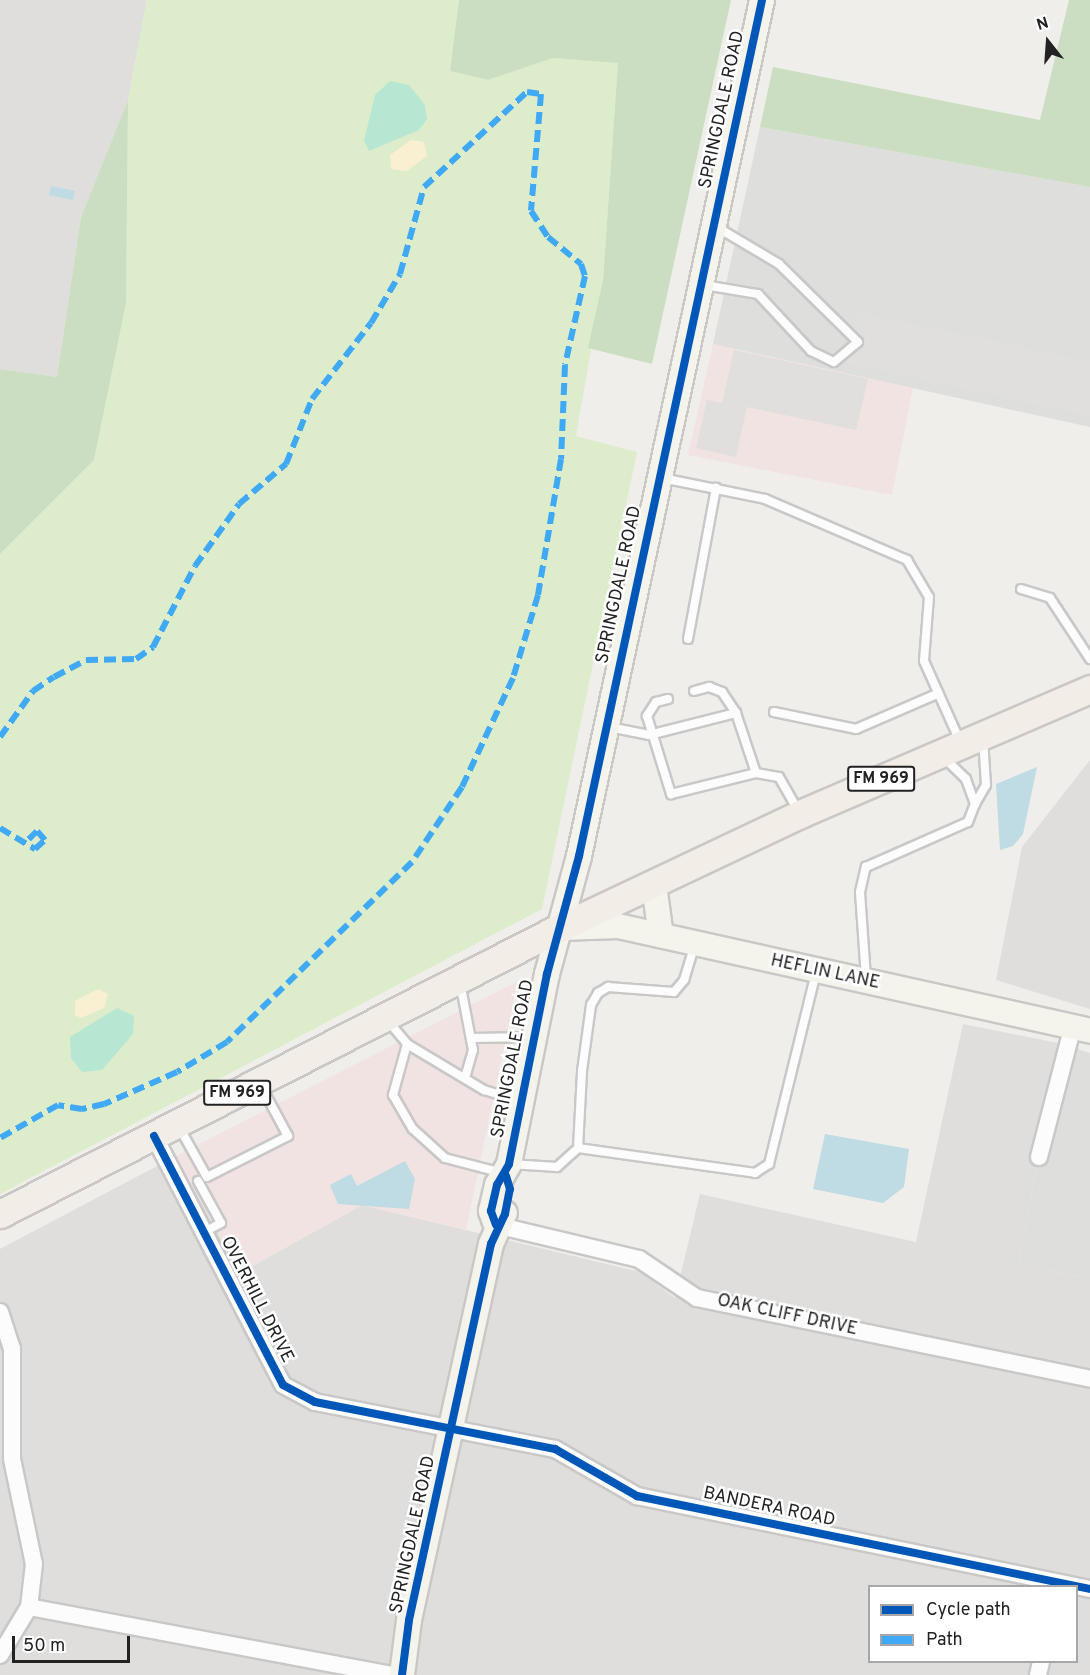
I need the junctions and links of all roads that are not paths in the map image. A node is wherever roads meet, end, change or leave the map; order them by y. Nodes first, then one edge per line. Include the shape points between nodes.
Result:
1 (762, 0) edge
2 (715, 226) junction
3 (702, 285) junction
4 (659, 477) junction
5 (716, 488) junction
6 (1022, 589) dead end
7 (688, 639) dead end
8 (1090, 659) edge
9 (1090, 689) edge
10 (694, 691) dead end
11 (939, 693) junction
12 (668, 699) dead end
13 (774, 712) dead end
14 (736, 714) junction
15 (605, 726) junction
16 (649, 735) junction
17 (961, 744) junction
18 (756, 773) junction
19 (975, 804) junction
20 (800, 814) junction
21 (654, 885) junction
22 (559, 928) junction
23 (661, 936) junction
24 (695, 944) junction
25 (817, 973) junction
26 (460, 981) junction
27 (866, 982) junction
28 (385, 1019) junction
29 (1082, 1028) edge
30 (534, 1037) junction
31 (471, 1038) junction
32 (407, 1044) junction
33 (465, 1078) junction
34 (259, 1082) junction
35 (521, 1101) junction
36 (178, 1124) junction
37 (154, 1136) junction
38 (578, 1148) junction
39 (1039, 1157) dead end
40 (507, 1171) junction
41 (207, 1177) junction
42 (198, 1181) junction
43 (183, 1190) junction
44 (0, 1214) edge
45 (496, 1225) junction
46 (204, 1232) junction
47 (0, 1312) edge
48 (1090, 1379) edge
49 (453, 1427) junction
50 (1059, 1584) edge
51 (29, 1607) junction
52 (0, 1655) edge
53 (393, 1675) edge

1 - 2 main road, SPRINGDALE ROAD
2 - 3 main road, SPRINGDALE ROAD
2 - 3 lane via 779,264 858,342 834,362 811,351 758,294
3 - 4 main road, SPRINGDALE ROAD
4 - 5 lane
4 - 15 main road, SPRINGDALE ROAD
5 - 7 lane
5 - 11 lane via 765,499 907,560 929,597 924,662
6 - 8 lane via 1050,598
9 - 17 main road, FM 969
10 - 14 lane via 709,687 722,692
11 - 13 lane via 856,729
11 - 17 lane
12 - 16 lane via 656,702 647,716
14 - 16 lane
14 - 18 lane
15 - 16 lane
15 - 22 main road, SPRINGDALE ROAD
16 - 18 lane via 671,794
17 - 19 lane via 966,779
17 - 19 lane via 986,785
17 - 20 main road, FM 969
18 - 20 lane via 779,777
19 - 27 lane via 968,822 866,867 860,892
20 - 21 main road, FM 969
21 - 22 main road, FM 969
21 - 23 main road
22 - 23 main road, HEFLIN LANE via 618,926
22 - 26 main road, FM 969
22 - 30 main road, SPRINGDALE ROAD
23 - 24 main road, HEFLIN LANE
24 - 25 main road, HEFLIN LANE
24 - 38 lane via 684,980 674,992 608,987 591,1005
25 - 27 main road, HEFLIN LANE
25 - 38 lane via 769,1164 755,1173
26 - 28 main road, FM 969
26 - 31 lane
27 - 29 main road, HEFLIN LANE
28 - 32 lane
28 - 34 main road, FM 969
29 - 39 street
30 - 31 lane
30 - 35 main road, SPRINGDALE ROAD
31 - 33 lane
32 - 33 lane
32 - 40 lane via 393,1095 413,1129 445,1158
33 - 35 lane
34 - 36 main road, FM 969
34 - 41 lane via 288,1136
35 - 40 main road, SPRINGDALE ROAD
36 - 37 main road, FM 969
36 - 41 lane
37 - 43 street, OVERHILL DRIVE
37 - 44 main road, FM 969
38 - 40 lane via 557,1167
40 - 45 main road, SPRINGDALE ROAD via 505,1214
41 - 42 lane
42 - 43 lane
42 - 46 lane via 221,1223
43 - 46 street, OVERHILL DRIVE
45 - 48 street, OAK CLIFF DRIVE via 639,1259 698,1298
45 - 49 main road, SPRINGDALE ROAD
46 - 49 street, OVERHILL DRIVE via 283,1385 315,1402
47 - 51 street via 12,1348 12,1459 34,1564
49 - 50 street, BANDERA ROAD via 555,1449 637,1496
49 - 53 main road, SPRINGDALE ROAD via 409,1620 398,1636
51 - 52 street
51 - 53 street

